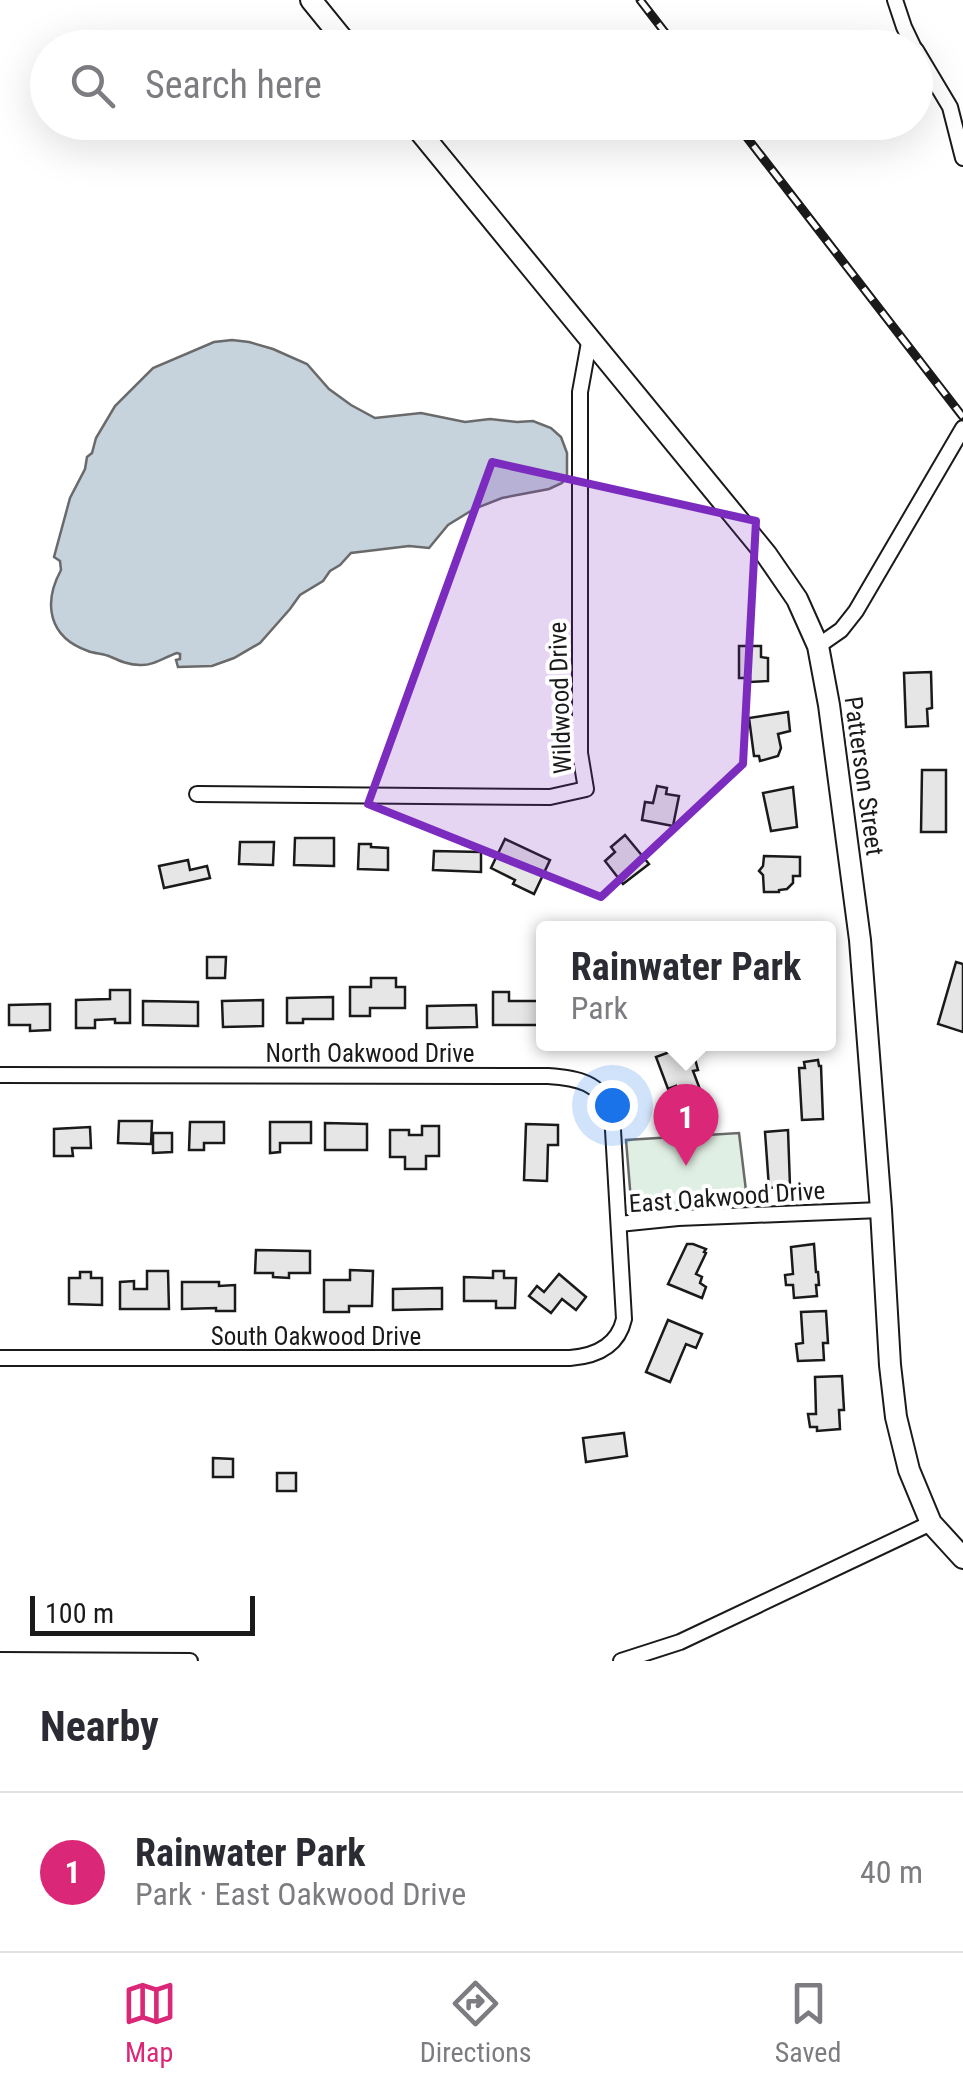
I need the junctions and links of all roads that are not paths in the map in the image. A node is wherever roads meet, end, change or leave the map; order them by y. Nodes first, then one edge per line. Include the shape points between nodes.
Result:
1 (310, 0) edge
2 (895, 0) edge
3 (335, 30) edge
4 (906, 30) edge
5 (933, 78) edge
6 (427, 140) edge
7 (963, 158) edge
8 (590, 337) junction
9 (963, 428) edge
10 (818, 646) junction
11 (197, 794) dead end
12 (0, 1075) edge
13 (880, 1210) junction
14 (619, 1224) junction
15 (622, 1330) joint
16 (0, 1358) edge
17 (931, 1523) junction
18 (963, 1558) edge
19 (1, 1661) edge
20 (190, 1661) edge
21 (621, 1661) edge

1 - 3 street
2 - 4 street
5 - 7 street via 950,106
6 - 8 street, Patterson Street
8 - 10 street, Patterson Street via 784,578
8 - 11 street, Wildwood Drive via 580,392 580,753 586,789 550,797
9 - 10 street via 856,611
10 - 13 street, Patterson Street via 856,900
12 - 14 street, North Oakwood Drive via 577,1078 607,1100 612,1113
13 - 14 street, East Oakwood Drive
13 - 17 street, Patterson Street via 896,1416
14 - 15 street, East Oakwood Drive
15 - 16 street, South Oakwood Drive via 599,1352 570,1358
17 - 18 street, Patterson Street
17 - 21 street via 680,1642
19 - 20 street

